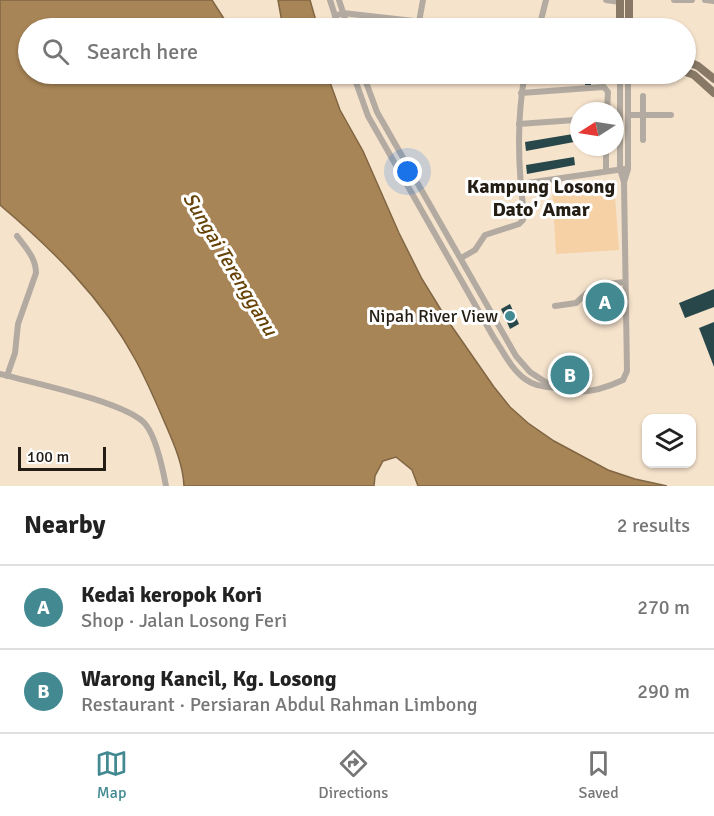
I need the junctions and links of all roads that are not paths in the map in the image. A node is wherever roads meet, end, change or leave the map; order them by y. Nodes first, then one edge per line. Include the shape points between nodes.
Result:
1 (330, 0) edge
2 (339, 0) edge
3 (423, 0) edge
4 (546, 0) edge
5 (606, 0) edge
6 (674, 0) edge
7 (692, 0) edge
8 (705, 0) edge
9 (623, 1) edge
10 (714, 1) edge
11 (343, 13) junction
12 (335, 16) joint
13 (345, 18) edge
14 (385, 18) edge
15 (420, 18) edge
16 (542, 18) edge
17 (621, 18) edge
18 (627, 18) edge
19 (696, 65) edge
20 (696, 77) edge
21 (714, 79) edge
22 (357, 84) edge
23 (367, 84) edge
24 (523, 84) edge
25 (620, 84) edge
26 (628, 84) edge
27 (521, 93) junction
28 (714, 93) edge
29 (643, 96) dead end
30 (607, 102) edge
31 (628, 115) junction
32 (643, 115) junction
33 (671, 116) dead end
34 (570, 120) edge
35 (519, 124) junction
36 (643, 140) dead end
37 (606, 156) edge
38 (628, 169) junction
39 (621, 170) junction
40 (606, 171) junction
41 (624, 182) junction
42 (520, 184) junction
43 (17, 236) dead end
44 (461, 258) junction
45 (625, 282) junction
46 (555, 306) dead end
47 (4, 375) edge
48 (553, 387) junction
49 (166, 486) edge

1 - 12 street
2 - 11 street
3 - 15 street
4 - 16 street
5 - 9 street
6 - 7 street
8 - 10 street
9 - 17 main road
9 - 18 main road
11 - 12 street
11 - 13 street
11 - 14 street
19 - 21 main road
20 - 28 main road
22 - 48 street via 368,116 494,338 523,378
23 - 44 street via 377,112
24 - 27 street
25 - 39 street
26 - 31 street
27 - 30 street via 604,87
27 - 35 street
29 - 32 street
31 - 32 street
31 - 38 street
32 - 33 street
32 - 36 street
34 - 35 street
35 - 42 street
37 - 40 street
38 - 39 street
38 - 41 street
39 - 40 street
39 - 41 street
40 - 42 street
41 - 45 street
42 - 44 street via 523,220 485,235 475,250
43 - 47 street via 32,256 36,273 18,324 16,347
44 - 48 street via 516,356 530,372
45 - 46 street via 597,285 576,303
45 - 48 street via 627,371 623,380 593,391
47 - 49 street via 99,401 146,423

